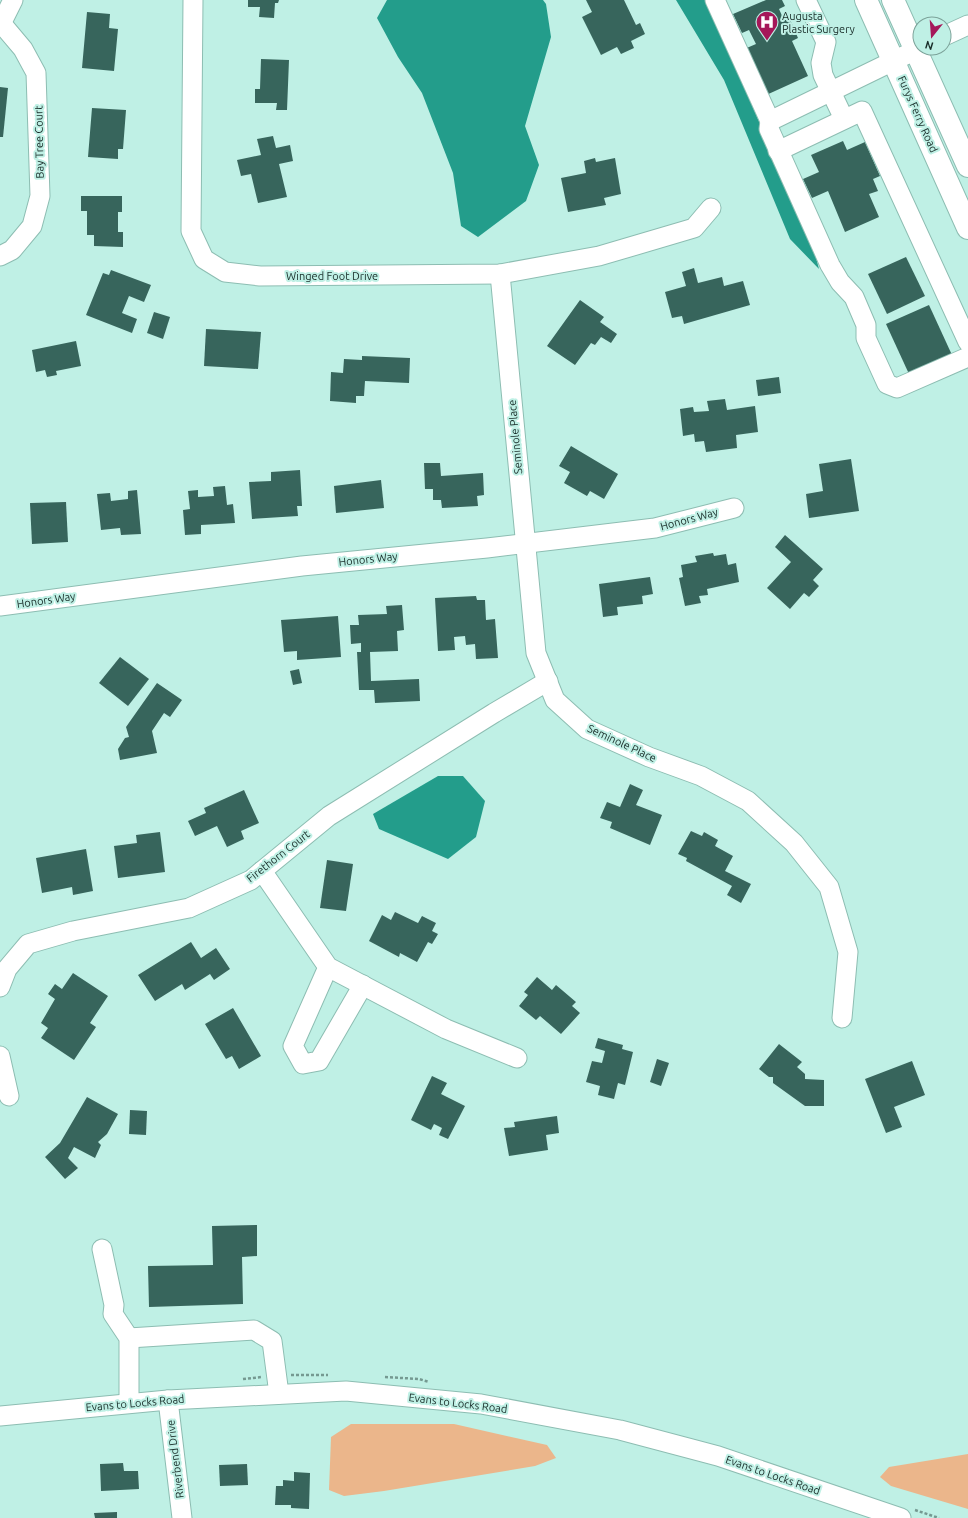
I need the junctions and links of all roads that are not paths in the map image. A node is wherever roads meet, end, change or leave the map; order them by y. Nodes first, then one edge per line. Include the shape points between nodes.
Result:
1 (13, 0) edge
2 (194, 0) edge
3 (715, 0) edge
4 (806, 0) edge
5 (866, 0) edge
6 (893, 0) edge
7 (1, 25) edge
8 (968, 25) edge
9 (952, 32) edge
10 (912, 37) edge
11 (912, 52) edge
12 (921, 56) edge
13 (894, 60) junction
14 (830, 91) junction
15 (844, 119) junction
16 (770, 121) junction
17 (778, 151) junction
18 (968, 166) edge
19 (711, 208) dead end
20 (968, 228) edge
21 (0, 256) edge
22 (500, 274) junction
23 (968, 342) edge
24 (968, 357) edge
25 (734, 508) dead end
26 (524, 544) junction
27 (0, 606) edge
28 (548, 681) junction
29 (262, 871) junction
30 (328, 967) junction
31 (363, 985) junction
32 (0, 987) edge
33 (842, 1018) dead end
34 (0, 1056) edge
35 (517, 1058) dead end
36 (9, 1096) dead end
37 (102, 1249) dead end
38 (129, 1338) junction
39 (279, 1394) junction
40 (168, 1400) junction
41 (129, 1404) junction
42 (0, 1416) edge
43 (182, 1518) edge
44 (901, 1518) edge

1 - 7 street
2 - 22 street, Winged Foot Drive via 191,231 204,259 225,272 260,276
3 - 16 street
4 - 14 street via 826,42 821,63
5 - 13 main road, Furys Ferry Road
6 - 10 main road
7 - 21 street, Bay Tree Court via 23,49 36,73 40,196 32,226 12,250
8 - 9 street
11 - 13 street
12 - 18 main road
13 - 14 street
13 - 20 main road, Furys Ferry Road
14 - 15 street
14 - 16 street
15 - 17 street
15 - 23 street via 862,111
16 - 17 street via 769,129
17 - 24 street via 830,265 840,282 854,297 866,325 866,338 887,384 897,388
19 - 22 street, Winged Foot Drive via 694,228 598,256
22 - 26 street, Seminole Place
25 - 26 street, Honors Way via 655,528
26 - 27 street, Honors Way via 302,566
26 - 28 street, Seminole Place via 536,653
28 - 29 street, Firethorn Court via 329,816
28 - 33 street, Seminole Place via 555,700 587,728 648,757 701,776 748,801 794,844 829,887 848,952
29 - 30 street
29 - 32 street, Firethorn Court via 251,880 189,908 73,931 28,944 7,969
30 - 31 street
30 - 31 street via 293,1046 303,1064 319,1061
31 - 35 street via 446,1030
34 - 36 street
37 - 38 street via 114,1305 113,1314
38 - 39 street via 254,1330 272,1341
38 - 41 street
39 - 40 street, Evans to Locks Road
39 - 44 street, Evans to Locks Road via 346,1391 481,1404 620,1430 718,1456
40 - 41 street, Evans to Locks Road
40 - 43 street, Riverbend Drive
41 - 42 street, Evans to Locks Road

